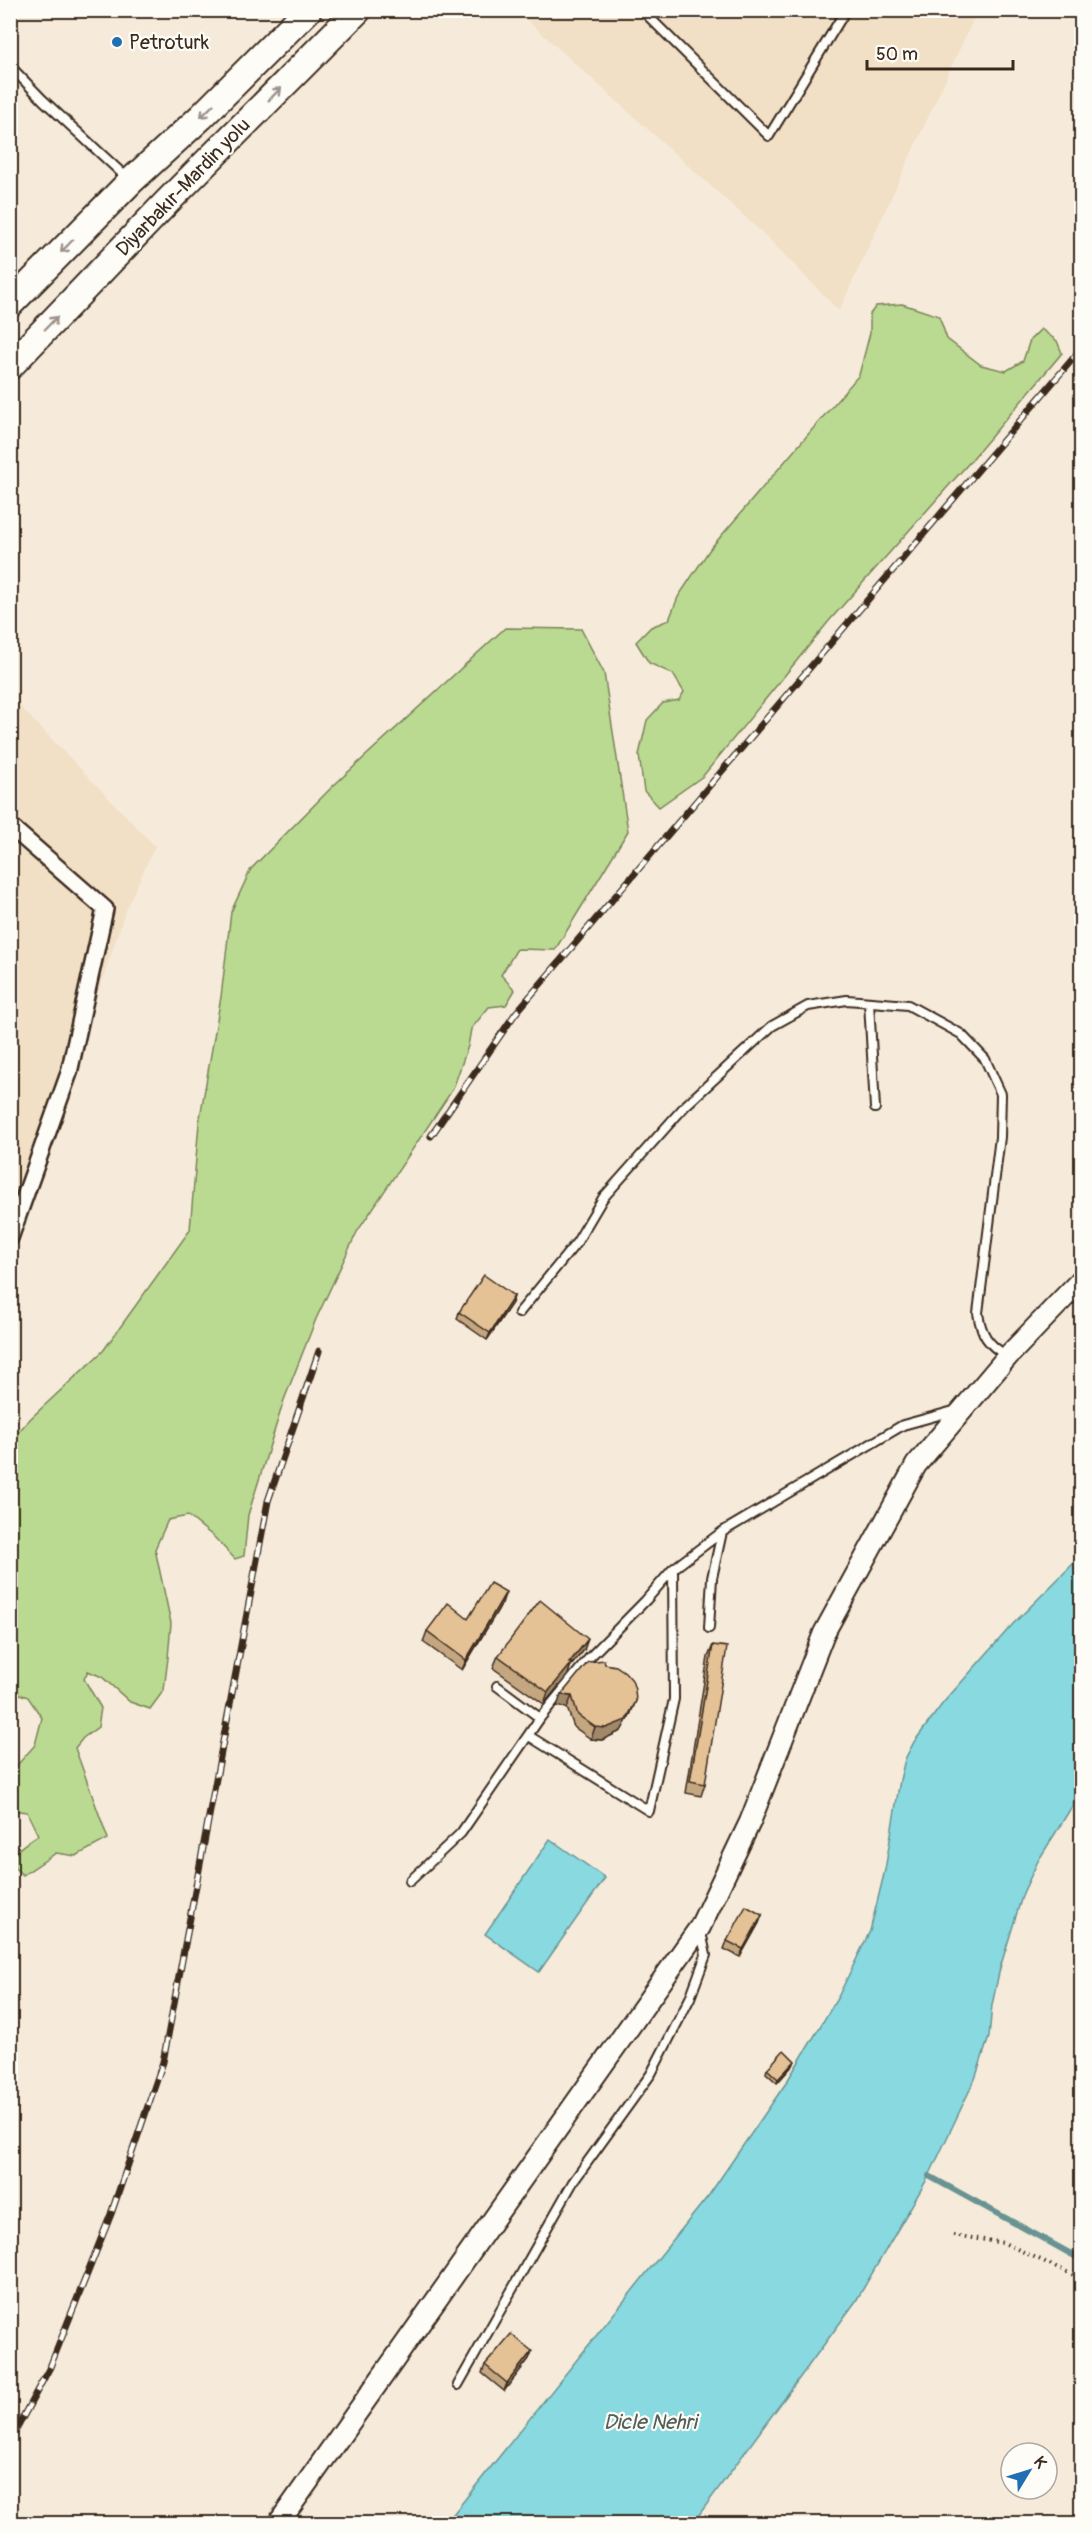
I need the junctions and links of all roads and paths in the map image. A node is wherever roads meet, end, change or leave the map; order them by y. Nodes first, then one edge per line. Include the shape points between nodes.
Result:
1 (308, 10) edge
2 (358, 10) edge
3 (642, 10) edge
4 (846, 10) edge
5 (10, 66) edge
6 (131, 181) junction
7 (10, 304) edge
8 (10, 366) edge
9 (10, 826) edge
10 (869, 1002) junction
11 (875, 1108) dead end
12 (10, 1238) edge
13 (1082, 1279) edge
14 (519, 1313) dead end
15 (1008, 1356) junction
16 (964, 1408) junction
17 (722, 1533) junction
18 (673, 1569) junction
19 (709, 1628) dead end
20 (497, 1686) dead end
21 (540, 1718) junction
22 (529, 1736) junction
23 (410, 1881) dead end
24 (700, 1927) junction
25 (953, 2235) dead end
26 (1082, 2279) edge
27 (458, 2385) dead end
28 (278, 2523) edge

1 -> 6 highway, Diyarbakır-Mardin yolu
8 -> 2 highway, Diyarbakır-Mardin yolu
3 - 4 lane via 769,136
5 - 6 lane
6 -> 7 highway, Diyarbakır-Mardin yolu
9 - 12 street via 105,909 69,1073
10 - 11 lane
10 - 14 lane via 847,1000 808,1006 772,1026 685,1106 615,1184 577,1242
10 - 15 lane via 908,1005 961,1034 985,1059 1001,1094 1000,1137 978,1313 981,1332 993,1348
13 - 15 street
15 - 16 street
16 - 17 lane via 903,1425
16 - 24 street via 916,1465 824,1633 750,1822
17 - 18 lane
17 - 19 lane via 712,1578
18 - 21 lane via 589,1658
18 - 22 lane via 674,1699 649,1811
20 - 21 lane
21 - 22 lane
22 - 23 lane via 461,1833
24 - 27 lane via 706,1955 690,1998 651,2074 573,2182
24 - 28 street
25 - 26 path via 1004,2243

